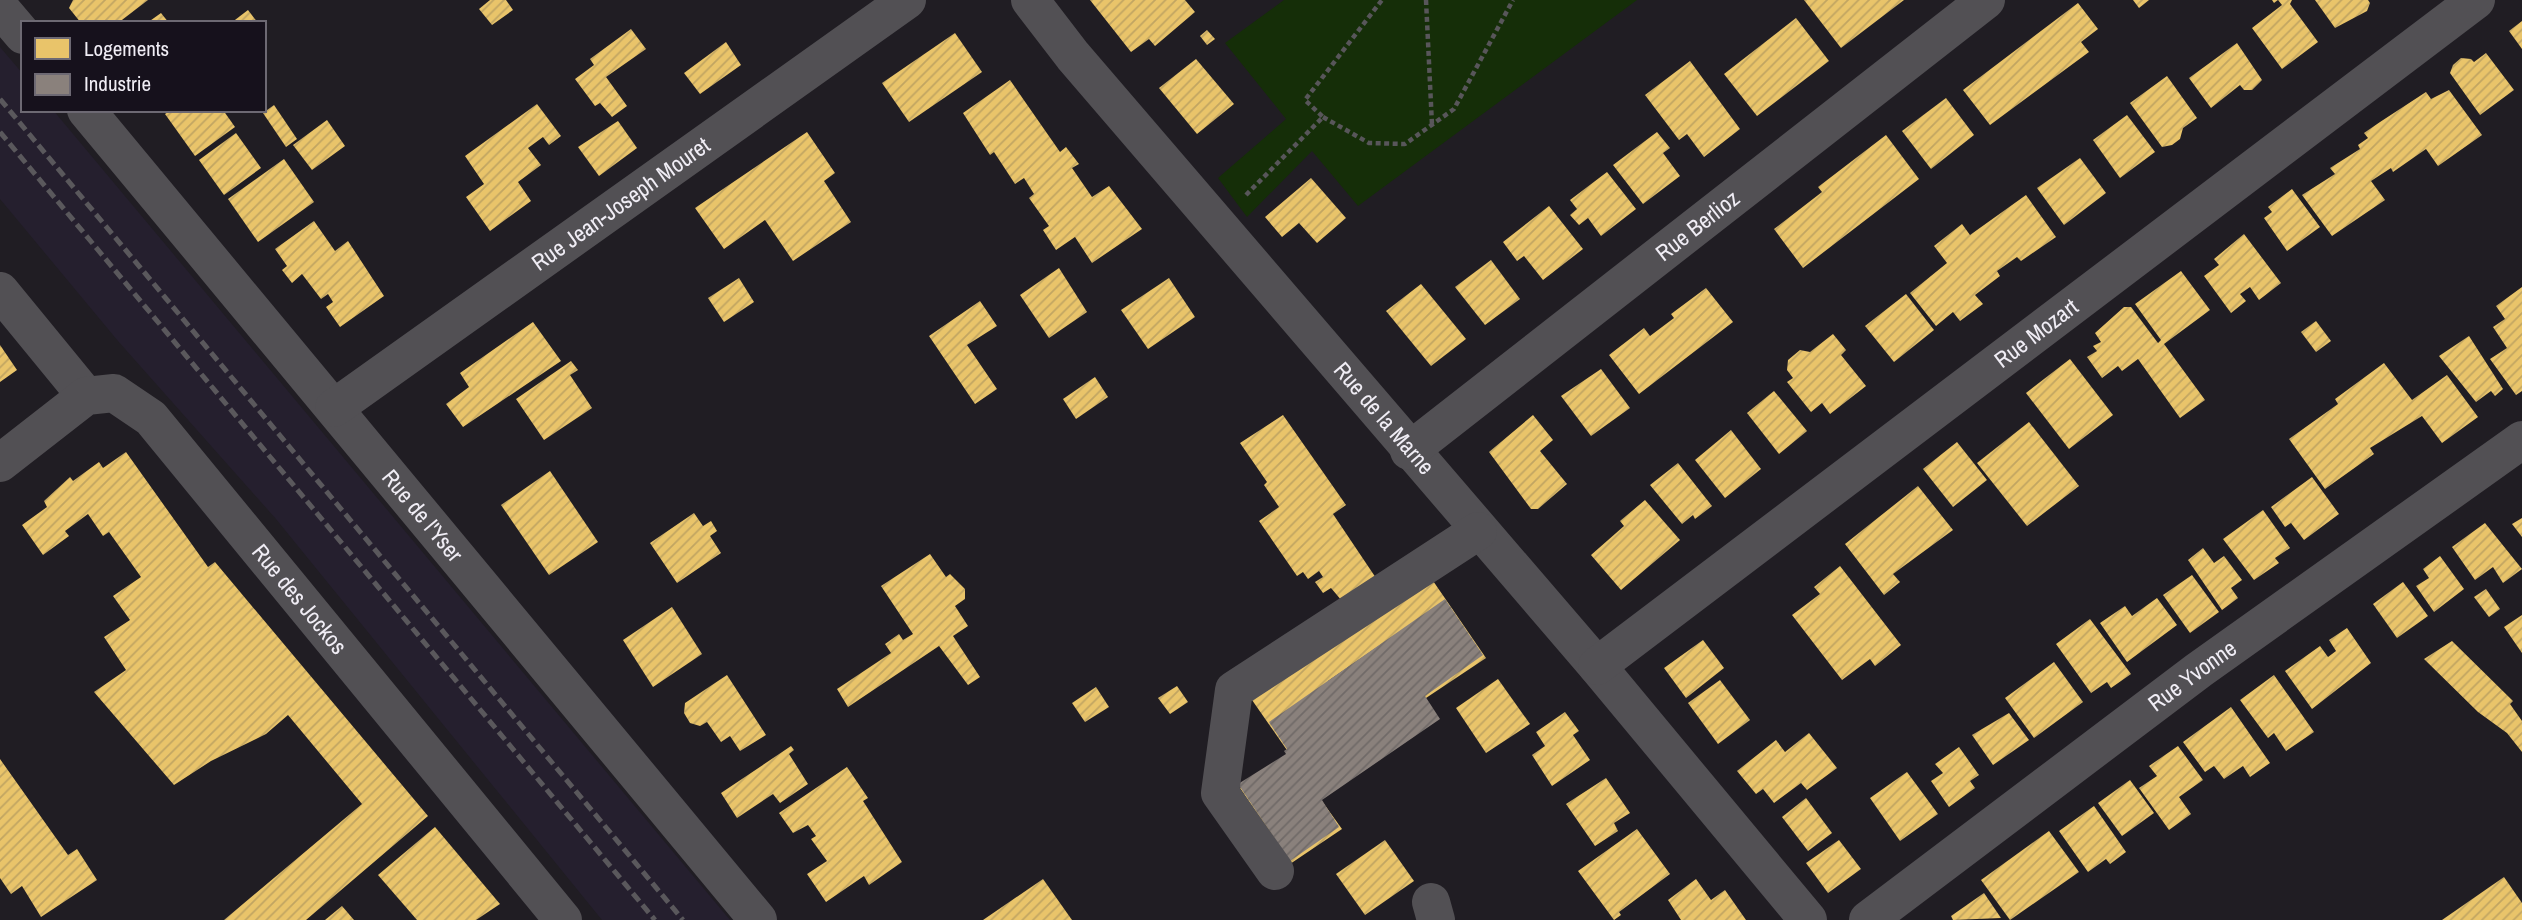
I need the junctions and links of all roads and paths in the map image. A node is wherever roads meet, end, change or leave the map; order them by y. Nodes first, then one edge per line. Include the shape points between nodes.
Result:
1 (907, 0) edge
2 (1030, 0) edge
3 (1382, 0) edge
4 (1426, 0) edge
5 (1513, 0) edge
6 (1986, 0) edge
7 (2476, 0) edge
8 (0, 8) edge
9 (21, 33) edge
10 (88, 112) edge
11 (1323, 117) junction
12 (1432, 125) junction
13 (1219, 223) junction
14 (0, 291) edge
15 (86, 396) junction
16 (334, 408) junction
17 (2522, 440) edge
18 (1409, 451) junction
19 (0, 463) edge
20 (1478, 531) junction
21 (1597, 666) junction
22 (1275, 870) dead end
23 (564, 920) edge
24 (758, 920) edge
25 (1808, 920) edge
26 (1868, 920) edge

1 - 16 street, Rue Jean-Joseph Mouret
2 - 13 street, Rue de la Marne via 1073,57
3 - 11 path via 1305,100
4 - 12 path
5 - 12 path via 1454,109
6 - 18 street, Rue Berlioz
7 - 21 street, Rue Mozart
8 - 9 street
10 - 16 street, Rue de l'Yser
11 - 12 path via 1369,143 1405,144
11 - 13 path
13 - 18 street, Rue de la Marne
14 - 15 street
15 - 19 street
15 - 23 street, Rue des Jockos via 114,393 151,418
16 - 24 street, Rue de l'Yser
17 - 26 street, Rue Yvonne via 2199,670
18 - 20 street, Rue de la Marne
20 - 21 street, Rue de la Marne
20 - 22 street via 1234,690 1220,793
21 - 25 street, Rue de la Marne

